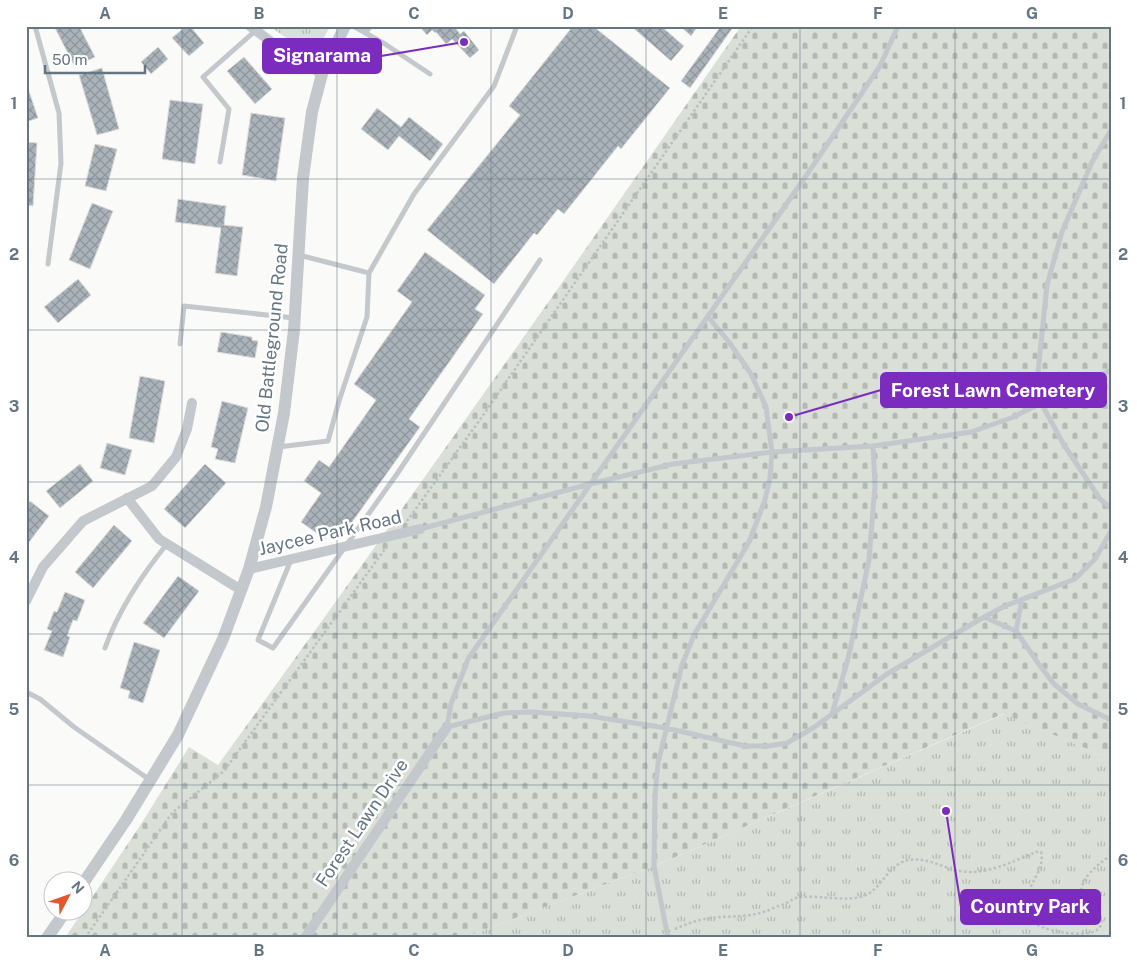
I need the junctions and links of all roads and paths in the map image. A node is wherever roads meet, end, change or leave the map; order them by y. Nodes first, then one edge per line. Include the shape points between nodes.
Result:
1 (35, 26) edge
2 (346, 26) edge
3 (353, 26) edge
4 (371, 26) edge
5 (517, 26) edge
6 (753, 26) edge
7 (898, 26) edge
8 (253, 29) edge
9 (365, 33) junction
10 (322, 74) junction
11 (430, 74) dead end
12 (1111, 130) edge
13 (220, 162) dead end
14 (298, 255) junction
15 (540, 260) dead end
16 (48, 264) dead end
17 (369, 273) junction
18 (708, 317) junction
19 (295, 318) junction
20 (180, 344) dead end
21 (1111, 370) edge
22 (192, 403) dead end
23 (1041, 403) junction
24 (873, 446) junction
25 (278, 448) junction
26 (772, 452) junction
27 (590, 484) junction
28 (127, 498) junction
29 (1111, 508) edge
30 (420, 529) joint
31 (1111, 531) edge
32 (395, 536) junction
33 (167, 544) junction
34 (346, 548) junction
35 (292, 560) junction
36 (249, 569) junction
37 (240, 590) junction
38 (1022, 599) junction
39 (26, 601) edge
40 (984, 617) junction
41 (1016, 631) junction
42 (105, 648) dead end
43 (26, 692) edge
44 (832, 715) junction
45 (1111, 720) edge
46 (447, 728) junction
47 (666, 728) junction
48 (151, 780) junction
49 (1111, 855) edge
50 (91, 872) edge
51 (58, 922) edge
52 (667, 937) edge
53 (47, 938) edge
54 (85, 938) edge
55 (304, 938) edge

1 - 16 lane via 59,113 61,163
2 - 10 street, Old Battleground Road
3 - 9 lane
4 - 9 lane
5 - 17 lane via 494,86 414,194
6 - 32 path via 479,421
7 - 18 lane via 880,66
8 - 10 street
8 - 13 lane via 203,77 229,110
9 - 11 lane
10 - 14 street, Old Battleground Road via 312,112 303,178
12 - 23 lane via 1073,204 1047,285 1038,372
14 - 17 lane
14 - 19 street, Old Battleground Road
15 - 34 lane
17 - 25 lane via 367,317 328,441
18 - 26 lane via 751,374 766,407
18 - 27 lane
19 - 20 lane via 184,306
19 - 25 street, Old Battleground Road
21 - 23 lane
22 - 28 street via 187,429 176,457 152,486
23 - 24 lane via 971,432
23 - 29 lane via 1064,445 1100,499
24 - 26 lane
24 - 44 lane via 875,485 868,560 848,659
25 - 36 street, Old Battleground Road
26 - 27 lane via 673,464
26 - 47 lane via 765,500 749,542 694,635 682,664
27 - 30 lane
27 - 46 lane via 468,659 451,704
28 - 33 street via 159,539
28 - 39 street via 83,521 43,567
30 - 32 street, Jaycee Park Road
31 - 38 lane via 1095,558 1075,579
32 - 34 street, Jaycee Park Road
32 - 54 path via 224,771 172,813
33 - 37 street
33 - 42 lane via 143,573 112,626
34 - 35 street, Jaycee Park Road
34 - 35 lane via 273,648 258,640
35 - 36 street, Jaycee Park Road
36 - 37 street, Old Battleground Road
37 - 48 street, Old Battleground Road via 223,639 178,735
38 - 40 lane
38 - 41 lane
40 - 41 lane
40 - 44 lane via 887,674
41 - 45 lane via 1054,684 1078,704
43 - 48 lane
44 - 47 lane via 802,736 769,746 746,746
46 - 47 lane via 504,713 530,712 589,716
46 - 55 street, Forest Lawn Drive
47 - 52 lane via 657,771 654,866
48 - 50 street, Old Battleground Road
49 - 52 path via 1094,867 1083,882 1085,902 1097,910 1102,924 1098,931 1088,934 1058,932 1039,925 1026,910 1027,894 1042,858 1040,852 1036,852 978,872 961,872 926,861 901,862 866,895 800,897 757,914 697,920 674,929
51 - 53 street

